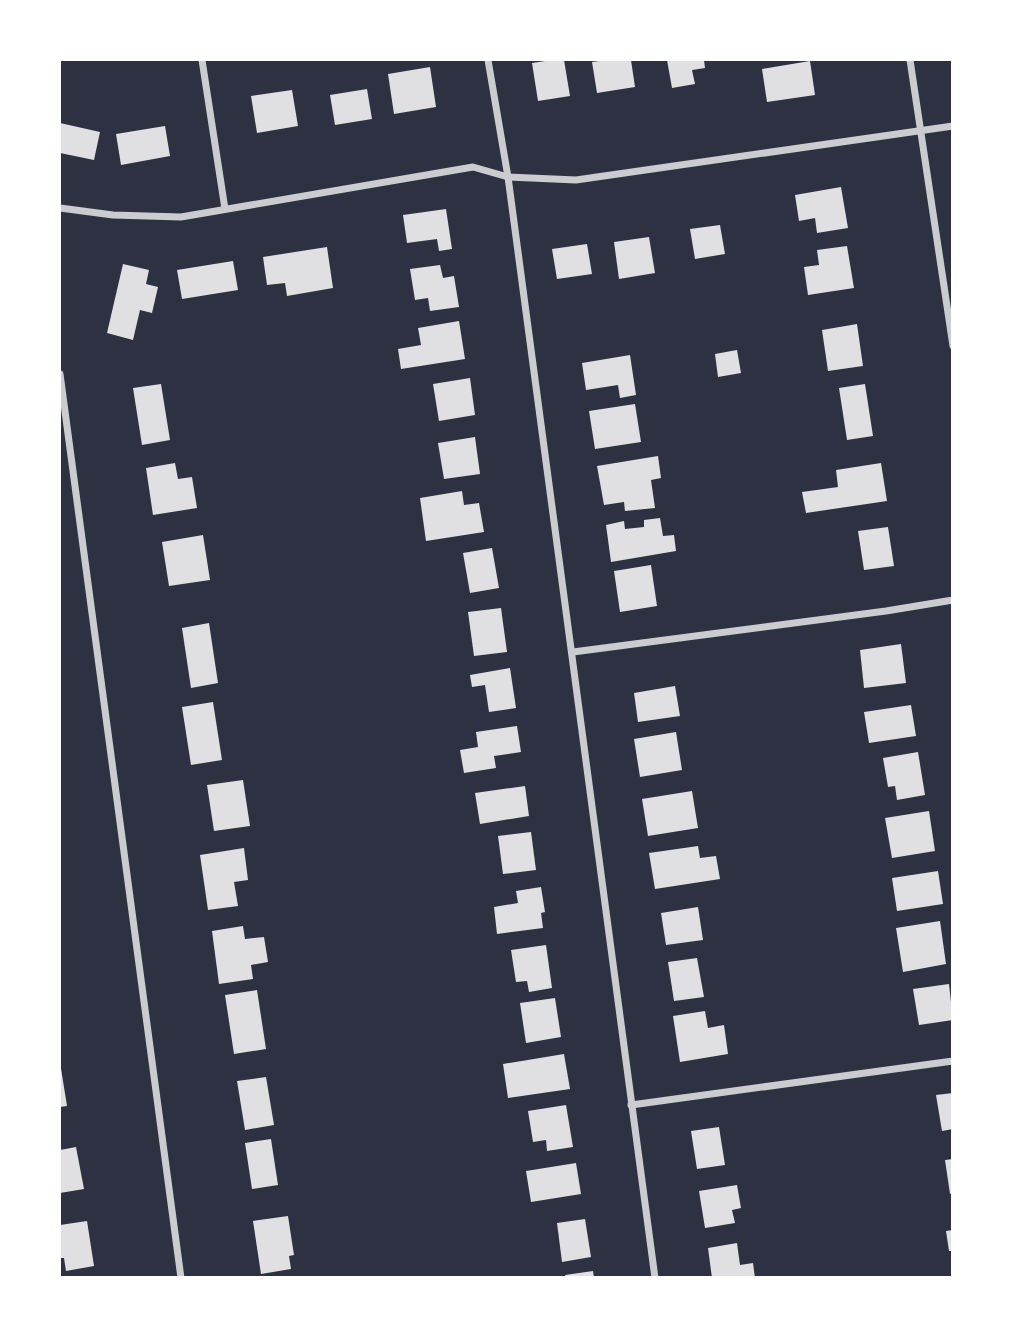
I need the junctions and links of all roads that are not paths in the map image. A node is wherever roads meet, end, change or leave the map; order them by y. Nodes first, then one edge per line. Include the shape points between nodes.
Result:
1 (202, 60) edge
2 (488, 60) edge
3 (910, 60) edge
4 (953, 126) edge
5 (920, 131) junction
6 (508, 177) junction
7 (225, 209) junction
8 (60, 210) edge
9 (953, 346) edge
10 (60, 374) edge
11 (953, 600) edge
12 (573, 652) junction
13 (953, 1061) edge
14 (631, 1105) junction
15 (181, 1278) edge
16 (655, 1278) edge

1 - 7 street
2 - 6 street
3 - 5 street
4 - 5 street
5 - 6 street via 576,180
5 - 9 street
6 - 7 street via 473,167
6 - 12 street
7 - 8 street via 181,217
10 - 15 street
11 - 12 street
12 - 14 street
13 - 14 street
14 - 16 street

